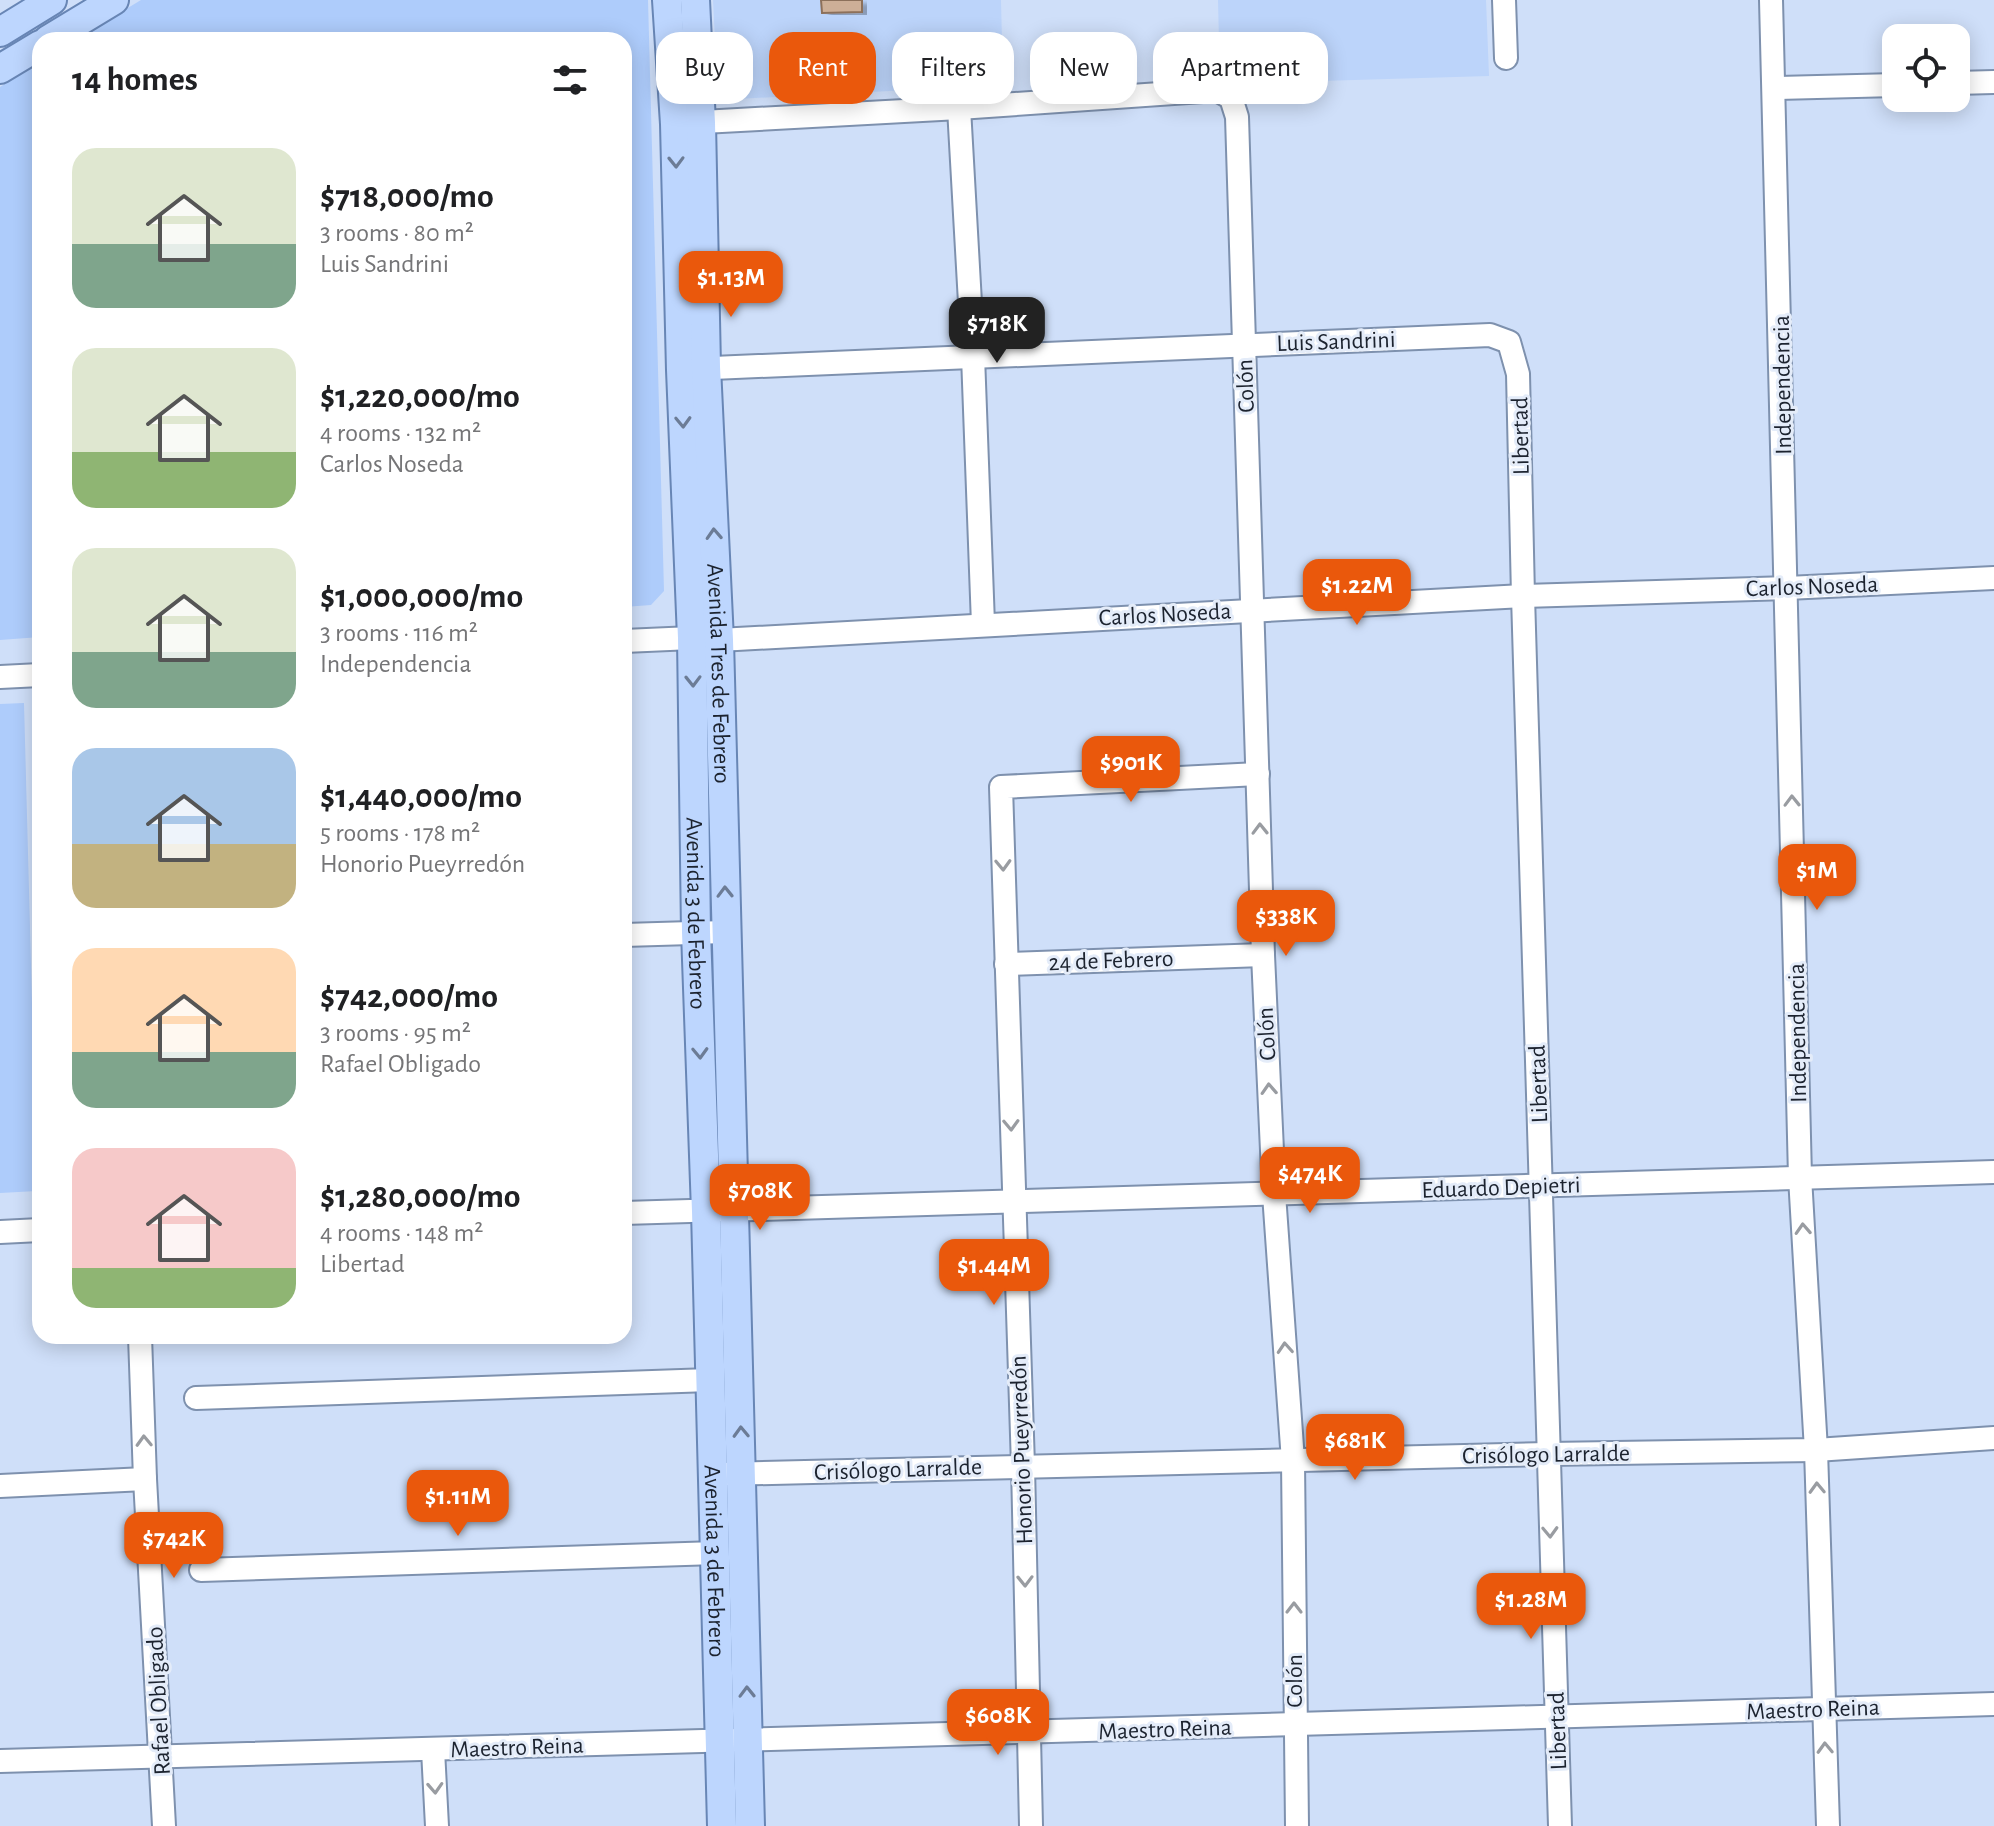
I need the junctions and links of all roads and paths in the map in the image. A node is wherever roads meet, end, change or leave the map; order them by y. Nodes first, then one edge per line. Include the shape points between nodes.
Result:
1 (52, 0) edge
2 (114, 0) edge
3 (667, 0) edge
4 (695, 0) edge
5 (1504, 0) edge
6 (1771, 0) edge
7 (0, 32) edge
8 (61, 32) edge
9 (32, 50) edge
10 (1506, 58) dead end
11 (0, 69) edge
12 (1994, 82) edge
13 (1970, 83) edge
14 (1882, 85) edge
15 (1774, 88) junction
16 (959, 108) junction
17 (688, 123) junction
18 (1509, 342) joint
19 (1244, 345) junction
20 (973, 356) junction
21 (693, 369) junction
22 (1994, 578) edge
23 (1787, 588) junction
24 (1523, 596) junction
25 (1252, 610) junction
26 (983, 624) junction
27 (705, 639) junction
28 (632, 641) edge
29 (32, 675) edge
30 (0, 677) edge
31 (1258, 774) junction
32 (696, 932) junction
33 (725, 932) junction
34 (632, 935) edge
35 (1263, 955) junction
36 (1006, 964) junction
37 (1994, 1172) edge
38 (1800, 1177) junction
39 (1541, 1185) junction
40 (1274, 1194) junction
41 (1013, 1201) junction
42 (720, 1210) junction
43 (632, 1213) edge
44 (32, 1230) edge
45 (0, 1232) edge
46 (140, 1344) edge
47 (710, 1380) junction
48 (196, 1398) dead end
49 (1994, 1438) edge
50 (1816, 1450) junction
51 (1548, 1454) junction
52 (1293, 1461) junction
53 (1023, 1466) junction
54 (743, 1474) junction
55 (713, 1475) junction
56 (145, 1479) junction
57 (0, 1486) edge
58 (716, 1553) junction
59 (201, 1570) dead end
60 (1994, 1704) edge
61 (1824, 1708) junction
62 (1556, 1718) junction
63 (1294, 1725) junction
64 (1028, 1733) junction
65 (748, 1741) junction
66 (719, 1742) junction
67 (433, 1750) junction
68 (162, 1756) junction
69 (0, 1761) edge
70 (164, 1826) edge
71 (437, 1826) edge
72 (722, 1826) edge
73 (750, 1826) edge
74 (1031, 1826) edge
75 (1297, 1826) edge
76 (1560, 1826) edge
77 (1828, 1826) edge

1 - 7 main road
2 - 8 main road
3 - 17 main road
4 - 17 main road, Avenida Tres de Febrero
5 - 10 street
6 - 15 street, Independencia
9 - 11 main road
12 - 13 street
14 - 15 street
15 - 23 street, Independencia
16 - 17 street
16 - 19 street, Colón via 1217,90 1231,98 1237,117
16 - 20 street
17 - 21 main road, Avenida Tres de Febrero
18 - 19 street, Luis Sandrini via 1490,335
18 - 24 street, Libertad via 1518,374
19 - 20 street, Luis Sandrini
19 - 25 street, Colón
20 - 21 street, Luis Sandrini
20 - 26 street
21 - 27 main road, Avenida Tres de Febrero
22 - 23 street, Carlos Noseda
23 - 24 street, Carlos Noseda
38 -> 23 street, Independencia
24 - 25 street, Carlos Noseda
24 - 39 street, Libertad
25 - 26 street, Carlos Noseda
25 - 31 street, Colón
26 - 27 street, Carlos Noseda
27 - 28 street, Carlos Noseda
27 -> 32 main road, Avenida 3 de Febrero
33 -> 27 main road, Avenida Tres de Febrero
29 - 30 street
35 -> 31 street, Colón
31 -> 36 street, Honorio Pueyrredón via 1001,787
32 - 33 street
32 - 34 street
32 -> 42 main road, Avenida 3 de Febrero
33 - 42 main road, Avenida Tres de Febrero
35 - 36 street, 24 de Febrero
40 -> 35 street, Colón
36 -> 41 street, Honorio Pueyrredón
37 - 38 street, Eduardo Depietri
38 - 39 street, Eduardo Depietri
50 -> 38 street, Independencia
39 - 40 street, Eduardo Depietri
39 - 51 street, Libertad
40 - 41 street, Eduardo Depietri
52 -> 40 street, Colón
41 - 42 street, Eduardo Depietri
41 - 53 street, Honorio Pueyrredón
42 - 43 street, Eduardo Depietri
42 - 47 main road, Avenida 3 de Febrero
54 -> 42 main road, Avenida Tres de Febrero
44 - 45 street
56 -> 46 street, Rafael Obligado
47 - 48 street
47 - 55 main road, Avenida 3 de Febrero
49 - 50 street, Crisólogo Larralde
50 - 51 street, Crisólogo Larralde
61 -> 50 street, Independencia
51 - 52 street, Crisólogo Larralde
51 -> 62 street, Libertad
52 - 53 street, Crisólogo Larralde
63 -> 52 street, Colón
53 - 54 street, Crisólogo Larralde
53 -> 64 street, Honorio Pueyrredón
54 - 55 street, Crisólogo Larralde
65 -> 54 main road, Avenida Tres de Febrero
55 - 58 main road, Avenida 3 de Febrero
56 - 57 street
56 - 68 street, Rafael Obligado
58 - 59 street
58 - 66 main road, Avenida 3 de Febrero
60 - 61 street, Maestro Reina
61 - 62 street, Maestro Reina
77 -> 61 street, Independencia
62 - 63 street, Maestro Reina
62 - 76 street, Libertad
63 - 64 street, Maestro Reina
63 - 75 street, Colón
64 - 65 street, Maestro Reina
64 - 74 street, Honorio Pueyrredón
65 - 66 street, Maestro Reina
65 - 73 main road, Avenida Tres de Febrero
66 - 67 street, Maestro Reina
66 - 72 main road, Avenida 3 de Febrero
67 - 68 street, Maestro Reina
67 -> 71 street
68 - 69 street, Maestro Reina
68 - 70 street, Rafael Obligado

